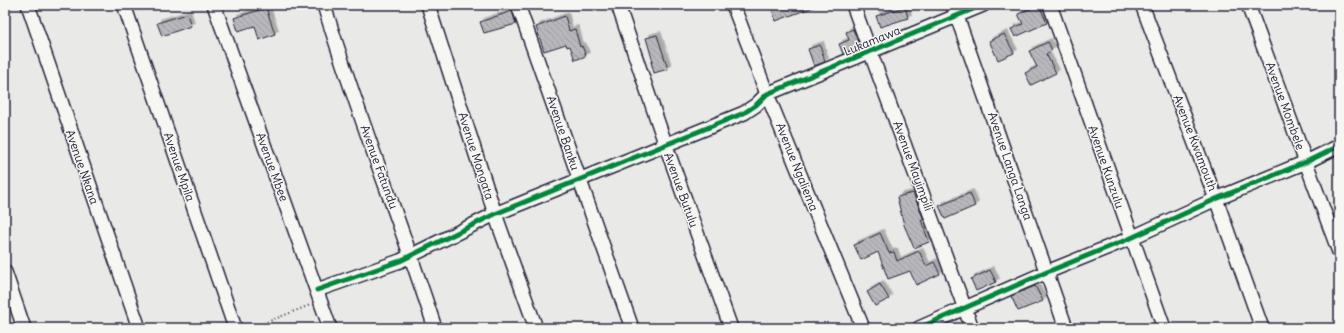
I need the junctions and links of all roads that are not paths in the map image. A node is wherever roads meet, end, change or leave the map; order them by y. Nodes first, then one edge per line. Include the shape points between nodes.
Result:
1 (28, 5) edge
2 (124, 5) edge
3 (214, 5) edge
4 (324, 5) edge
5 (428, 5) edge
6 (518, 5) edge
7 (618, 5) edge
8 (733, 5) edge
9 (854, 5) edge
10 (983, 5) edge
11 (1050, 5) edge
12 (1142, 5) edge
13 (1248, 5) edge
14 (955, 10) edge
15 (871, 51) junction
16 (767, 94) junction
17 (666, 146) junction
18 (1339, 146) edge
19 (1306, 162) junction
20 (580, 180) junction
21 (1216, 199) junction
22 (495, 214) junction
23 (1131, 238) junction
24 (1339, 252) edge
25 (412, 255) junction
26 (5, 272) edge
27 (1047, 272) junction
28 (319, 296) junction
29 (965, 308) junction
30 (24, 328) edge
31 (139, 328) edge
32 (235, 328) edge
33 (330, 328) edge
34 (435, 328) edge
35 (536, 328) edge
36 (632, 328) edge
37 (731, 328) edge
38 (863, 328) edge
39 (919, 328) edge
40 (972, 328) edge
41 (1066, 328) edge
42 (1164, 328) edge
43 (1262, 328) edge

1 - 31 street, Avenue Nkana
2 - 32 street, Avenue Mpila
3 - 28 street, Avenue Mbee
4 - 25 street, Avenue Fatundu via 342,64
5 - 22 street, Avenue Mongata
6 - 20 street, Avenue Banku
7 - 17 street, Avenue Butulu
8 - 16 street, Avenue Ngaliema
9 - 15 street, Avenue Mayimpili
10 - 14 street, Lukamawa
11 - 23 street, Avenue Kunzulu
12 - 21 street, Avenue Kwamouth
13 - 19 street, Avenue Mombele
14 - 15 street, Lukamawa
14 - 27 street, Avenue Langa Langa
15 - 16 street, Lukamawa
15 - 29 street, Avenue Mayimpili
16 - 17 street via 744,114
16 - 38 street, Avenue Ngaliema
17 - 20 street
17 - 37 street, Avenue Butulu
18 - 19 street
19 - 21 street
19 - 24 street, Avenue Mombele
20 - 22 street
20 - 36 street, Avenue Banku
21 - 23 street
21 - 43 street, Avenue Kwamouth
22 - 25 street
22 - 35 street, Avenue Mongata
23 - 27 street
23 - 42 street, Avenue Kunzulu
25 - 28 street
25 - 34 street, Avenue Fatundu
26 - 30 street
27 - 29 street
27 - 41 street, Avenue Langa Langa
28 - 33 street, Avenue Mbee
29 - 39 street
29 - 40 street, Avenue Mayimpili

